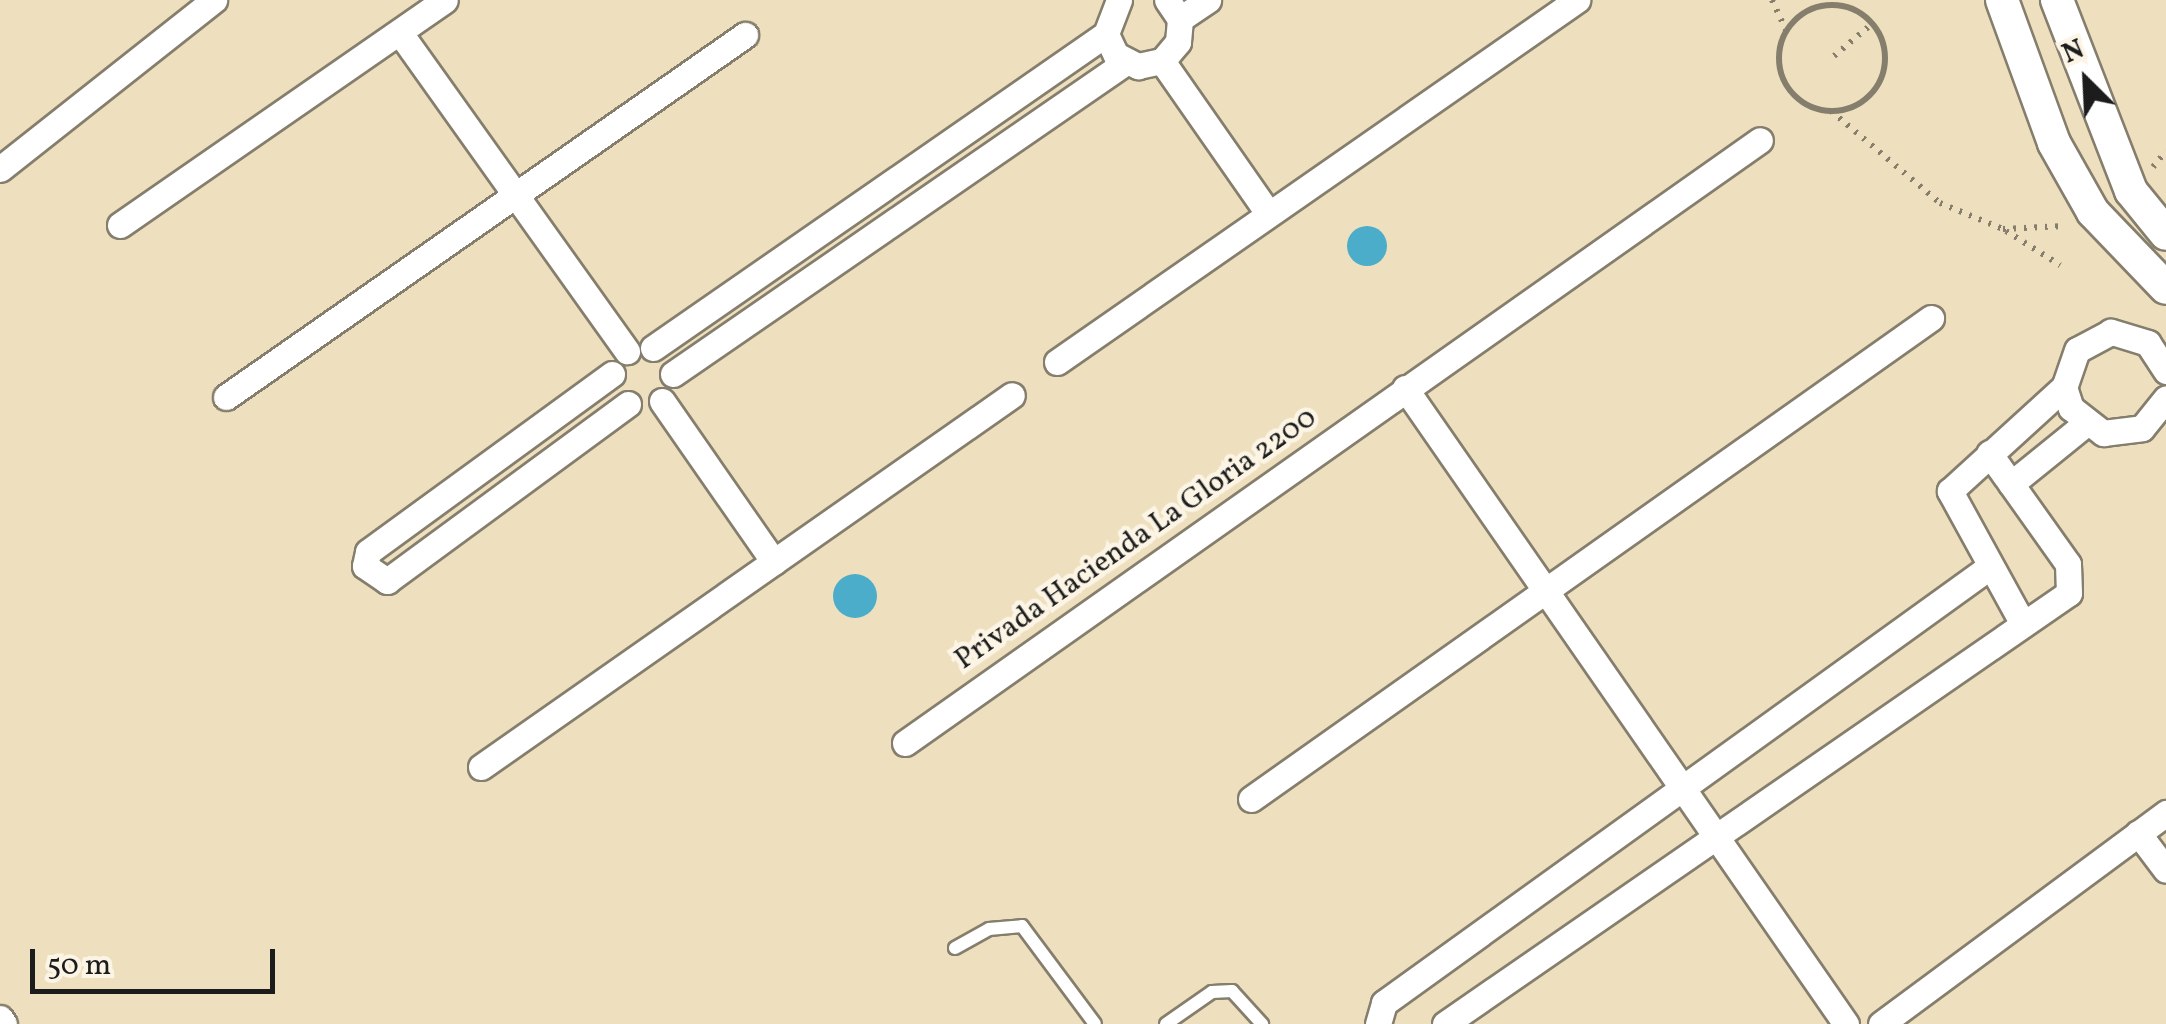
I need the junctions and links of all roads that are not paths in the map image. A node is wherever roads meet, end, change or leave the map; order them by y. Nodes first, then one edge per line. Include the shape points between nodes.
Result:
1 (214, 0) edge
2 (445, 0) edge
3 (1118, 0) edge
4 (1208, 0) edge
5 (1576, 0) edge
6 (2002, 0) edge
7 (2057, 0) edge
8 (1173, 10) edge
9 (400, 33) junction
10 (1106, 34) junction
11 (745, 35) dead end
12 (1162, 61) junction
13 (1126, 62) junction
14 (1760, 140) dead end
15 (0, 170) edge
16 (514, 196) junction
17 (1268, 213) junction
18 (120, 225) dead end
19 (2166, 234) edge
20 (2166, 288) edge
21 (1930, 318) dead end
22 (653, 348) junction
23 (627, 351) junction
24 (2164, 360) edge
25 (1056, 362) dead end
26 (612, 374) junction
27 (674, 374) junction
28 (2064, 387) junction
29 (1406, 388) junction
30 (1012, 396) dead end
31 (226, 397) dead end
32 (2166, 398) edge
33 (662, 401) junction
34 (628, 404) junction
35 (2085, 424) junction
36 (1989, 453) junction
37 (2010, 484) junction
38 (774, 562) junction
39 (1988, 568) junction
40 (1543, 588) junction
41 (2022, 624) junction
42 (905, 744) dead end
43 (481, 767) dead end
44 (1682, 788) junction
45 (1251, 799) dead end
46 (2166, 813) edge
47 (2138, 833) junction
48 (1715, 835) junction
49 (2166, 870) edge
50 (955, 948) dead end
51 (0, 1018) edge
52 (4, 1024) edge
53 (1095, 1024) edge
54 (1166, 1024) edge
55 (1262, 1024) edge
56 (1378, 1024) edge
57 (1446, 1024) edge
58 (1846, 1024) edge
59 (1881, 1024) edge

1 - 15 street
2 - 9 street
3 - 10 street
4 - 8 street
5 - 17 street
6 - 20 street via 2054,144 2092,212
7 - 19 street via 2131,192
8 - 12 street via 1178,42
9 - 16 street
9 - 18 street
10 - 13 street
10 - 22 street
11 - 16 street
12 - 13 street
12 - 17 street
13 - 27 street
14 - 29 street, Privada Hacienda La Gloria 2200
16 - 23 street
16 - 31 street
17 - 25 street
21 - 40 street
22 - 23 street
22 - 27 street
23 - 26 street
24 - 28 street via 2131,334 2092,338 2067,368
26 - 34 street
26 - 34 street via 368,552 365,566 386,582
27 - 33 street
28 - 35 street
28 - 36 street
29 - 40 street
29 - 42 street, Privada Hacienda La Gloria 2200
30 - 38 street
32 - 35 street via 2142,428 2123,434
33 - 34 street
33 - 38 street
35 - 37 street
36 - 37 street
36 - 39 street via 1949,498
37 - 41 street via 2074,580
38 - 43 street
39 - 41 street
39 - 44 street
40 - 44 street
40 - 45 street
41 - 48 street
44 - 48 street
44 - 56 street via 1384,1003
46 - 47 street
47 - 49 street
47 - 59 street
48 - 57 street
48 - 58 street
50 - 53 lane via 989,929 1022,926
51 - 52 street
54 - 55 lane via 1212,992 1232,991

